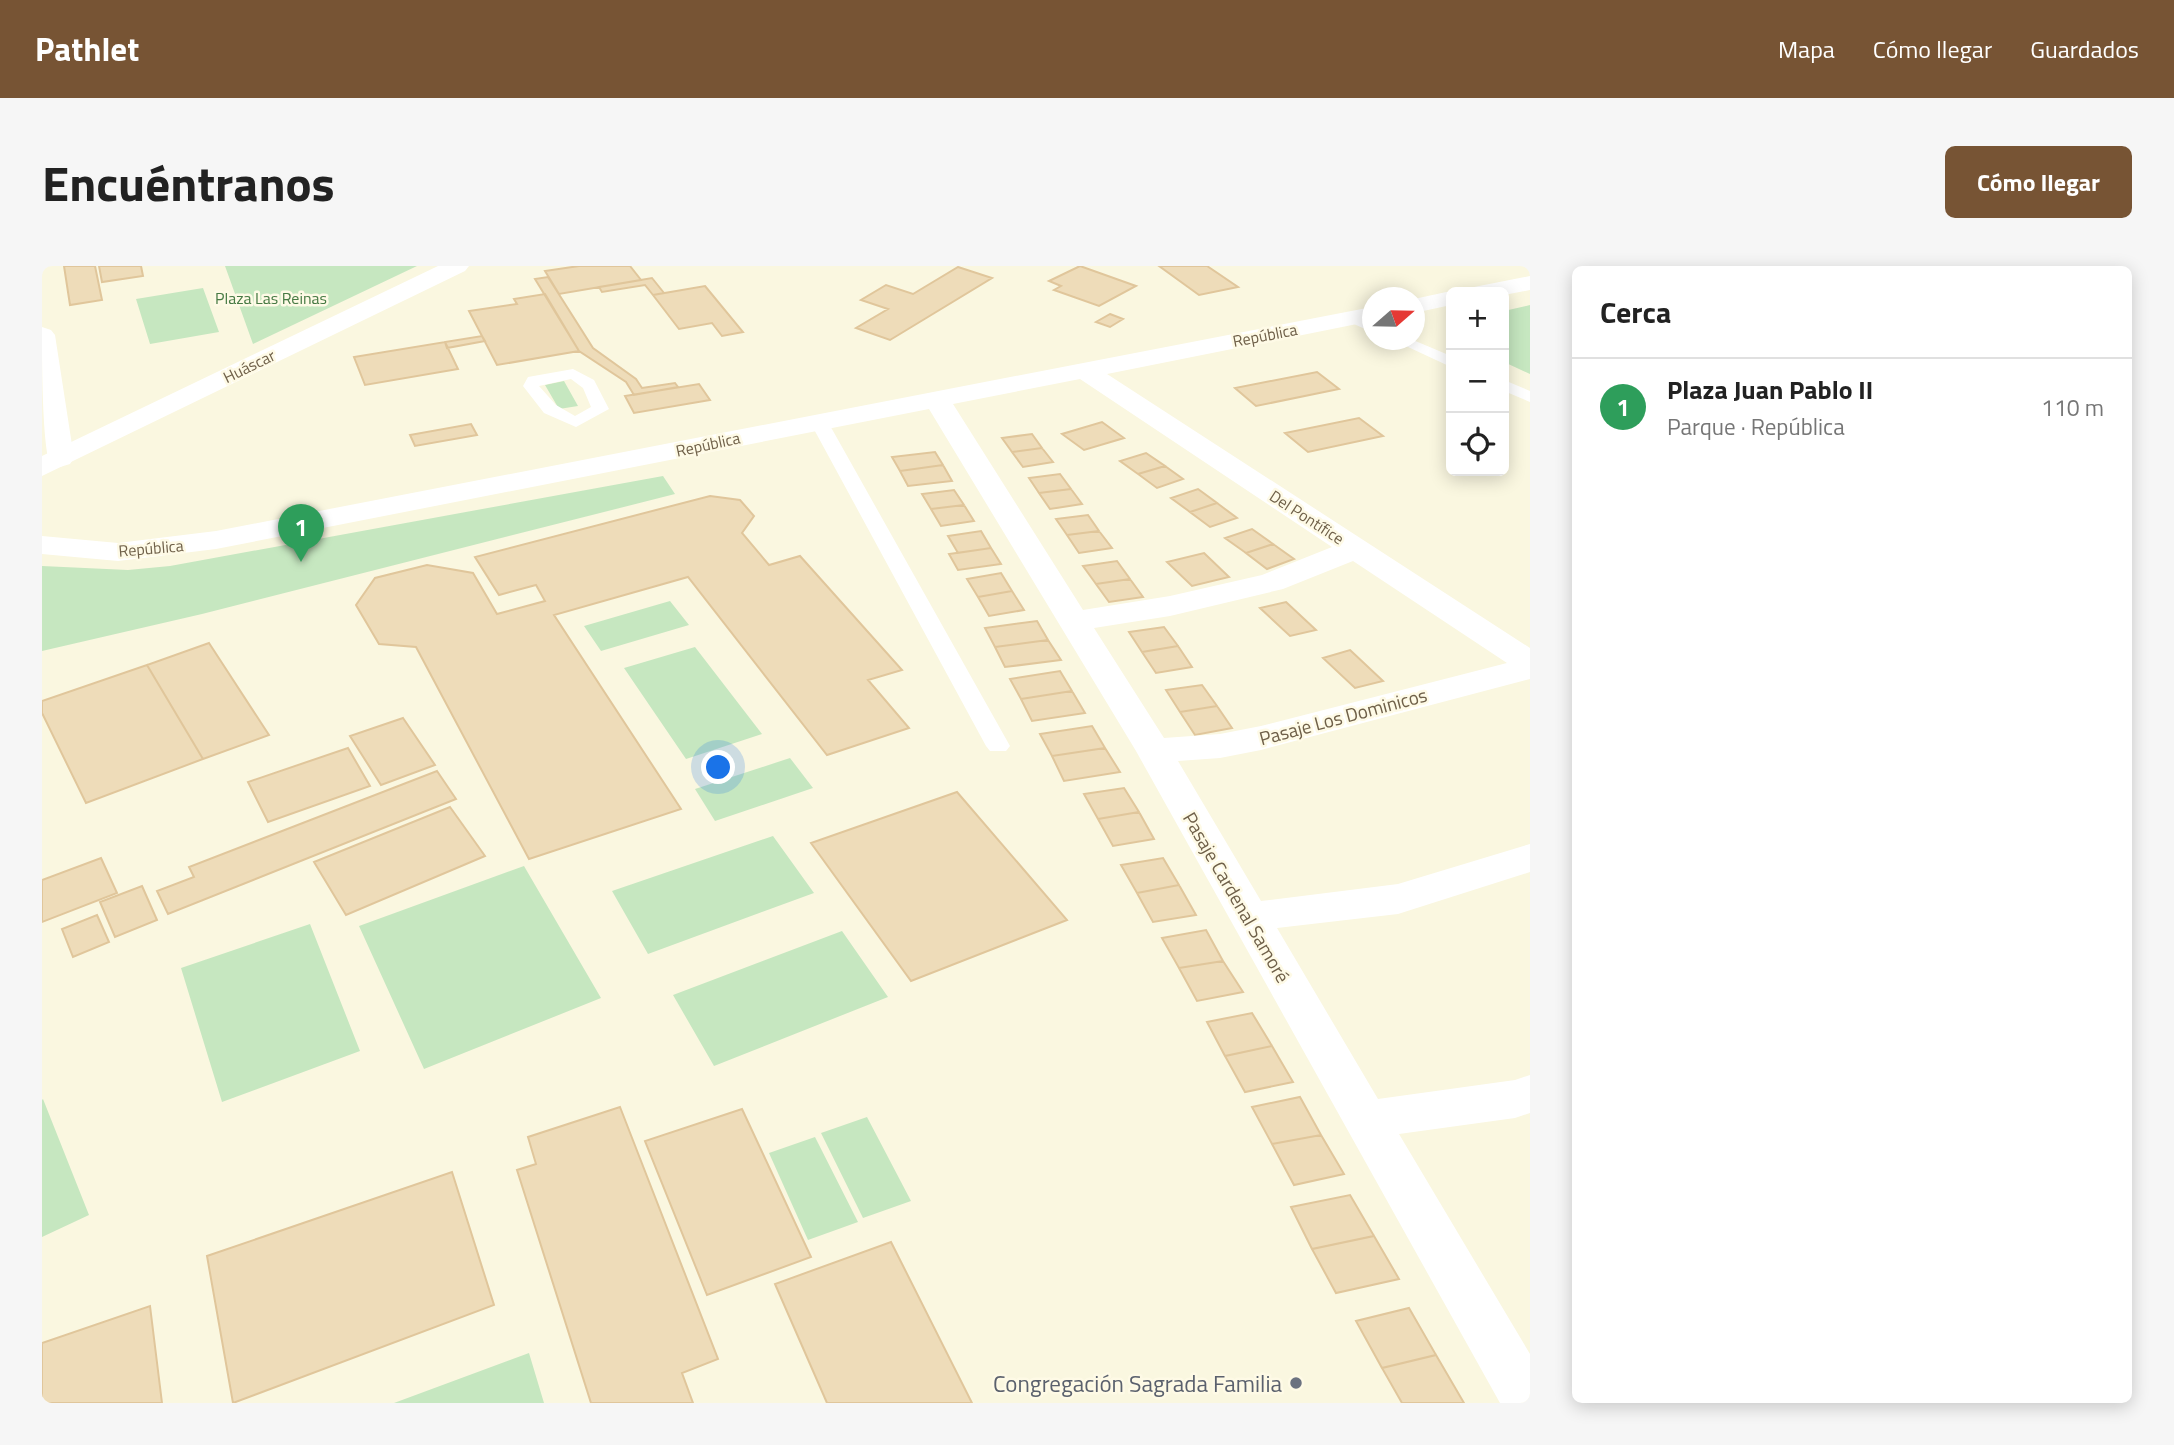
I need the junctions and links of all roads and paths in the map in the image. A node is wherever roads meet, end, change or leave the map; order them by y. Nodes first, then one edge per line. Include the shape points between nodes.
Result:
1 (457, 266) edge
2 (1530, 283) edge
3 (1509, 287) edge
4 (1446, 299) edge
5 (1425, 304) edge
6 (1362, 320) edge
7 (42, 335) edge
8 (1424, 350) edge
9 (1446, 360) edge
10 (1084, 370) junction
11 (1509, 387) edge
12 (935, 397) junction
13 (1530, 397) edge
14 (47, 408) edge
15 (819, 422) junction
16 (51, 462) edge
17 (42, 545) edge
18 (1355, 549) junction
19 (1075, 621) junction
20 (1530, 665) edge
21 (998, 746) dead end
22 (1154, 751) junction
23 (1530, 858) edge
24 (1248, 917) junction
25 (1530, 1094) edge
26 (1368, 1119) junction
27 (1529, 1403) edge

1 - 16 street, Huáscar
2 - 3 street
4 - 5 street
6 - 10 street, República
7 - 14 street
8 - 9 lane
10 - 12 street, República
10 - 18 street, Del Pontífice
11 - 13 lane
12 - 15 street, República
12 - 19 street, Pasaje Cardenal Samoré
14 - 16 street
15 - 17 street, República via 216,540 118,552
15 - 21 lane
18 - 19 street via 1272,582 1170,606
18 - 20 street, Del Pontífice
19 - 22 street, Pasaje Cardenal Samoré
20 - 22 street, Pasaje Los Dominicos via 1261,738
22 - 24 street, Pasaje Cardenal Samoré
23 - 24 street via 1398,899
24 - 26 street, Pasaje Cardenal Samoré
25 - 26 street
26 - 27 street, Pasaje Cardenal Samoré

